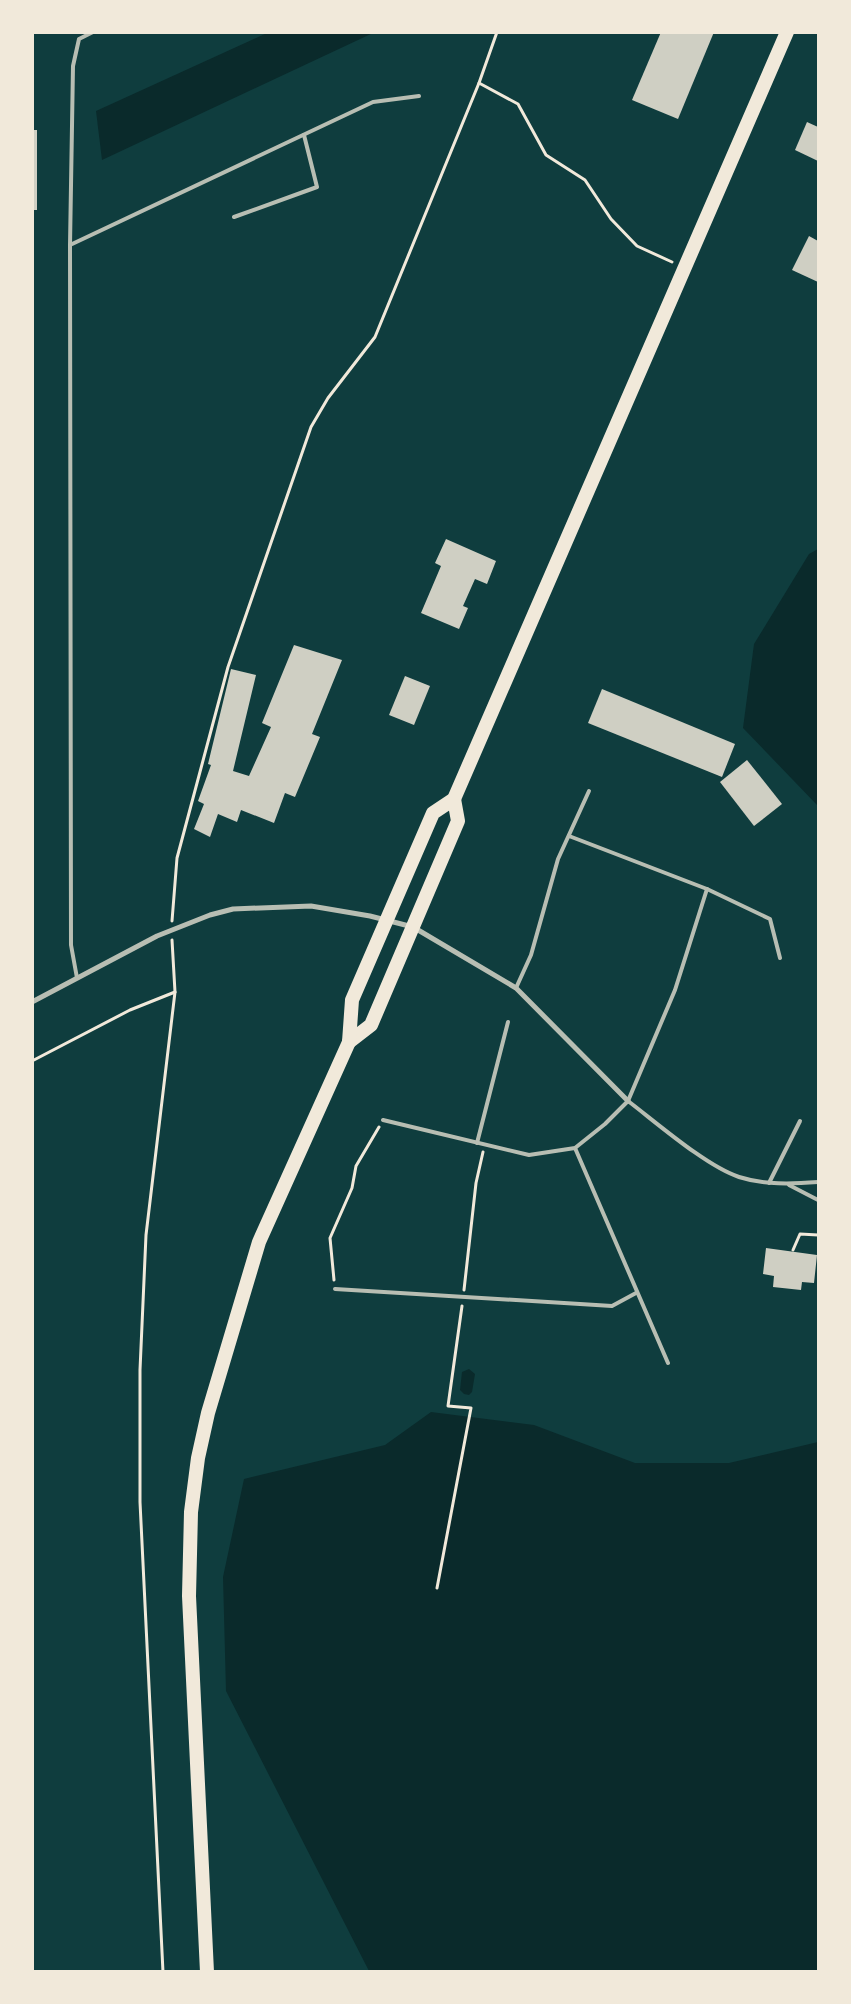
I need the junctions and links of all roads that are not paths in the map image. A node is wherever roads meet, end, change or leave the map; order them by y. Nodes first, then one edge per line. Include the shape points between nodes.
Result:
1 (76, 32) edge
2 (93, 32) edge
3 (787, 32) edge
4 (79, 39) junction
5 (419, 96) dead end
6 (304, 135) junction
7 (234, 217) dead end
8 (70, 245) junction
9 (589, 791) dead end
10 (454, 799) junction
11 (569, 836) junction
12 (707, 889) junction
13 (388, 919) junction
14 (413, 926) junction
15 (780, 958) dead end
16 (77, 978) junction
17 (516, 988) junction
18 (32, 1002) edge
19 (508, 1022) dead end
20 (349, 1042) junction
21 (628, 1102) junction
22 (382, 1120) road end
23 (800, 1121) dead end
24 (477, 1143) junction
25 (575, 1148) junction
26 (818, 1182) edge
27 (769, 1183) junction
28 (787, 1184) junction
29 (818, 1200) edge
30 (335, 1289) road end
31 (636, 1293) junction
32 (668, 1363) dead end
33 (207, 1972) edge

1 - 4 lane
2 - 4 lane
3 - 10 highway
4 - 8 lane via 73,66
5 - 6 lane via 373,102
6 - 7 lane via 318,187
6 - 8 lane
8 - 16 lane via 71,945
9 - 11 lane
10 - 13 highway via 433,813
10 - 14 highway via 458,821
11 - 12 lane
11 - 17 lane via 558,859 531,955
12 - 15 lane via 770,919
12 - 21 lane via 675,990
13 - 14 street
13 - 16 street via 312,906 233,909 172,930
13 - 20 highway via 352,1000
14 - 17 street
14 - 20 highway via 371,1025
16 - 18 street
17 - 21 street
19 - 24 lane
20 - 33 highway via 259,1242 208,1413 198,1458 191,1512 189,1596
21 - 25 lane
21 - 27 lane via 723,1169 739,1177
22 - 24 lane
23 - 27 lane
24 - 25 lane via 529,1154
25 - 31 lane
26 - 28 lane
27 - 28 lane
28 - 29 lane
30 - 31 lane via 612,1306
31 - 32 lane

